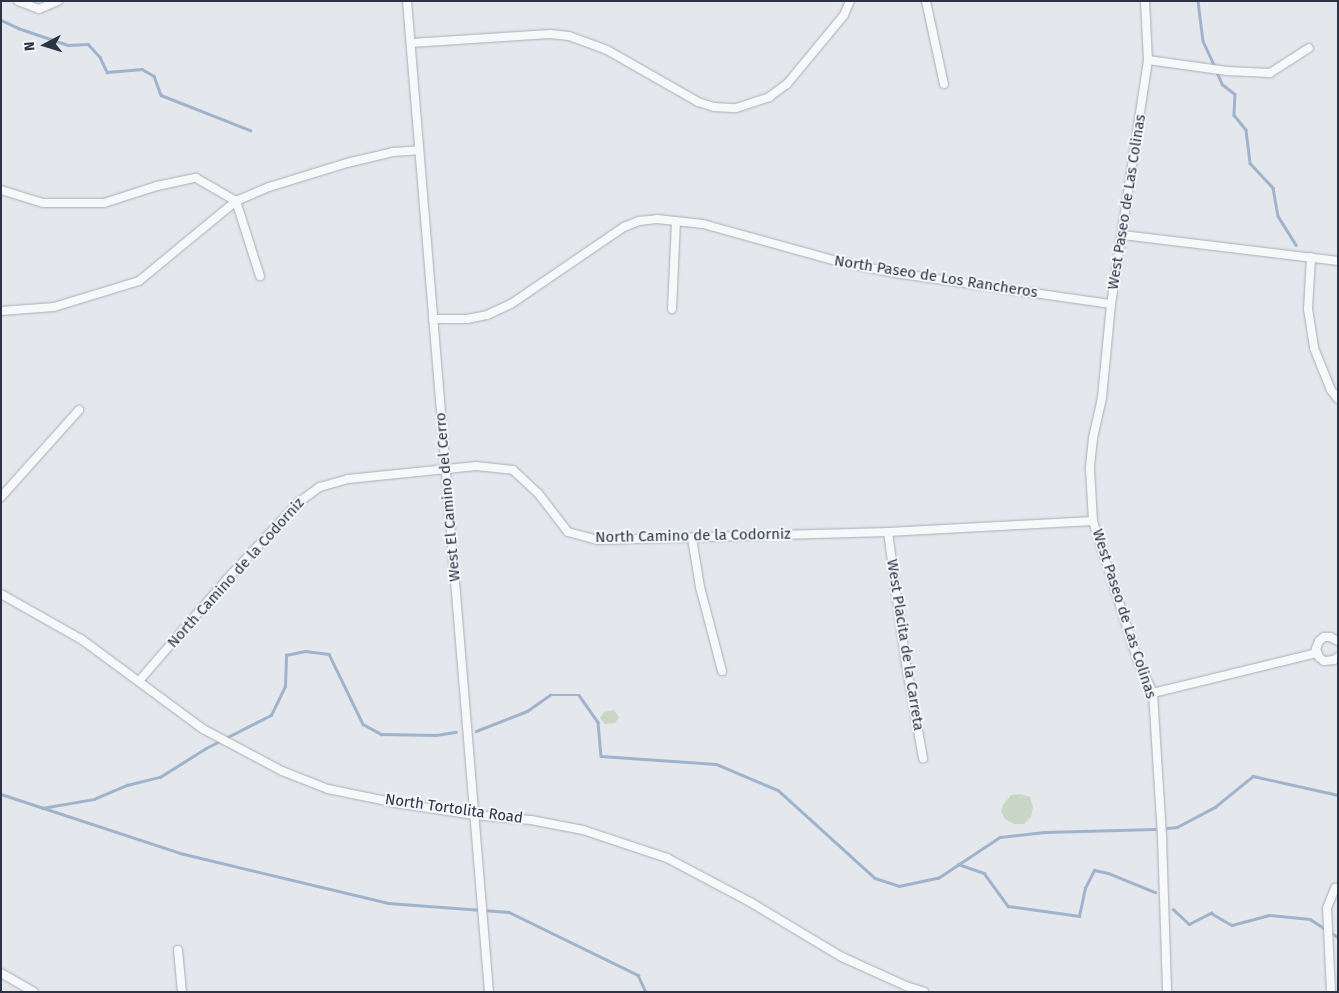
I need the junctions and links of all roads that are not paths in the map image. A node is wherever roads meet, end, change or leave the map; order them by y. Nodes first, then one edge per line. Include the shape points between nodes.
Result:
1 (18, 1) edge
2 (58, 1) edge
3 (407, 1) edge
4 (850, 1) edge
5 (926, 1) edge
6 (1145, 1) edge
7 (410, 43) junction
8 (1310, 48) dead end
9 (1148, 60) junction
10 (944, 84) dead end
11 (419, 150) junction
12 (1, 190) edge
13 (236, 201) junction
14 (676, 221) junction
15 (1123, 235) junction
16 (1311, 257) junction
17 (1338, 261) edge
18 (260, 276) dead end
19 (1111, 304) junction
20 (672, 308) dead end
21 (1, 311) edge
22 (434, 319) junction
23 (1338, 399) edge
24 (79, 410) dead end
25 (446, 468) junction
26 (1, 497) edge
27 (1093, 521) junction
28 (888, 532) junction
29 (692, 538) junction
30 (1, 594) edge
31 (1338, 641) edge
32 (1317, 653) junction
33 (1338, 656) edge
34 (722, 671) dead end
35 (139, 681) junction
36 (1153, 693) junction
37 (923, 758) dead end
38 (474, 815) junction
39 (1336, 888) dead end
40 (178, 950) dead end
41 (1, 973) edge
42 (905, 989) edge
43 (34, 992) edge
44 (182, 992) edge
45 (489, 992) edge
46 (924, 992) edge
47 (1167, 992) edge
48 (1331, 992) edge

1 - 2 street via 39,9
3 - 7 street, West El Camino del Cerro
4 - 7 street via 838,22 787,84 769,97 736,108 698,102 607,50 569,36 550,34
5 - 10 street
6 - 9 street, West Paseo de Las Colinas
7 - 11 street, West El Camino del Cerro
8 - 9 street via 1270,74
9 - 15 street, West Paseo de Las Colinas
11 - 13 street via 393,152 347,163
11 - 22 street, West El Camino del Cerro
12 - 13 street via 43,203 104,203 157,186 196,178
13 - 18 street
13 - 21 street via 139,281 54,307
14 - 19 street, North Paseo de Los Rancheros via 703,224 836,261 895,273
14 - 20 street
14 - 22 street, North Paseo de Los Rancheros via 639,221 624,227 512,304 487,315
15 - 16 street
15 - 19 street, West Paseo de Las Colinas
16 - 17 street
16 - 23 street via 1308,309 1314,348 1331,390
19 - 27 street, West Paseo de Las Colinas via 1102,398 1090,469
22 - 25 street, West El Camino del Cerro
24 - 26 street
25 - 29 street, North Camino de la Codorniz via 497,466 513,470 538,493 568,532 589,539
25 - 35 street, North Camino de la Codorniz via 348,479 310,493 274,527
25 - 38 street, West El Camino del Cerro
27 - 28 street, North Camino de la Codorniz
27 - 36 street, West Paseo de Las Colinas via 1138,661
28 - 29 street, North Camino de la Codorniz
28 - 37 street, West Placita de la Carreta
29 - 34 street via 700,587
30 - 35 street, North Tortolita Road via 81,639
31 - 32 street via 1324,637 1317,645
32 - 33 street via 1324,661
32 - 36 street
35 - 38 street, North Tortolita Road via 203,729 282,771 328,788
36 - 47 street, West Paseo de Las Colinas
38 - 42 street, North Tortolita Road via 531,820 578,829 667,858
38 - 45 street, West El Camino del Cerro
39 - 48 street via 1327,908 1326,927
40 - 44 street
41 - 43 street
42 - 46 street, North Tortolita Road

